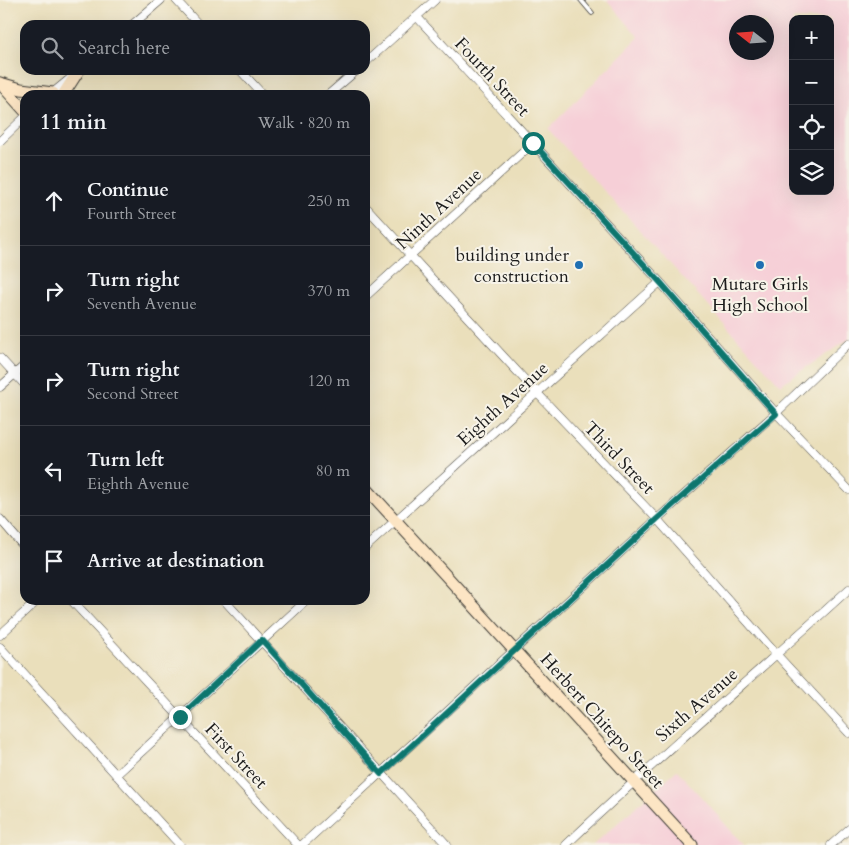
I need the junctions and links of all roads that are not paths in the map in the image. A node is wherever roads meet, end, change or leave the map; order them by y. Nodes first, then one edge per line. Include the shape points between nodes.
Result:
1 (161, 0) edge
2 (176, 0) edge
3 (435, 0) edge
4 (581, 0) edge
5 (592, 13) dead end
6 (417, 17) junction
7 (138, 20) edge
8 (194, 20) edge
9 (370, 59) edge
10 (74, 75) edge
11 (245, 75) edge
12 (351, 75) edge
13 (0, 83) edge
14 (28, 90) edge
15 (60, 90) edge
16 (258, 90) edge
17 (334, 90) edge
18 (20, 105) edge
19 (20, 122) edge
20 (0, 140) edge
21 (533, 143) junction
22 (370, 212) edge
23 (410, 256) junction
24 (660, 282) junction
25 (370, 292) edge
26 (849, 343) edge
27 (0, 358) edge
28 (20, 370) edge
29 (15, 374) junction
30 (20, 380) edge
31 (0, 387) edge
32 (537, 393) junction
33 (776, 414) junction
34 (849, 490) edge
35 (370, 492) edge
36 (0, 519) edge
37 (657, 519) junction
38 (396, 520) junction
39 (20, 542) edge
40 (370, 543) edge
41 (849, 589) edge
42 (33, 605) edge
43 (76, 605) edge
44 (229, 605) edge
45 (301, 605) edge
46 (0, 635) edge
47 (262, 640) junction
48 (0, 647) edge
49 (514, 650) junction
50 (777, 655) junction
51 (180, 717) junction
52 (849, 733) edge
53 (381, 774) junction
54 (116, 775) junction
55 (633, 781) junction
56 (849, 829) edge
57 (180, 845) edge
58 (298, 845) edge
59 (302, 845) edge
60 (447, 845) edge
61 (566, 845) edge
62 (692, 845) edge
63 (831, 845) edge

1 - 7 street
2 - 8 street
3 - 6 street
4 - 5 lane
6 - 9 street
6 - 21 street, Fourth Street
10 - 15 main road
11 - 16 street
12 - 17 street
13 - 14 main road
13 - 18 main road
19 - 20 street
21 - 23 street, Ninth Avenue
21 - 24 street, Fourth Street
22 - 23 street, Third Street
23 - 25 street, Ninth Avenue
23 - 32 street, Third Street
24 - 32 street, Eighth Avenue
24 - 33 street, Fourth Street
26 - 33 street
27 - 29 street
28 - 29 street
29 - 30 street
29 - 31 street
32 - 37 street, Third Street
32 - 38 street, Eighth Avenue
33 - 34 street, Fourth Street
33 - 37 street
35 - 38 main road, Herbert Chitepo Street
36 - 39 street
37 - 49 street
37 - 50 street, Third Street
38 - 40 street, Eighth Avenue
38 - 49 main road, Herbert Chitepo Street
41 - 50 street, Sixth Avenue
42 - 46 street
43 - 51 street, First Street
44 - 47 street
45 - 47 street
47 - 51 street
47 - 53 street
48 - 54 street
49 - 53 street
49 - 55 main road, Herbert Chitepo Street
50 - 52 street, Third Street
50 - 55 street, Sixth Avenue
51 - 54 street
51 - 58 street, First Street
53 - 59 street
53 - 60 street
54 - 57 street
55 - 61 street, Sixth Avenue
55 - 62 main road, Herbert Chitepo Street
56 - 63 street

